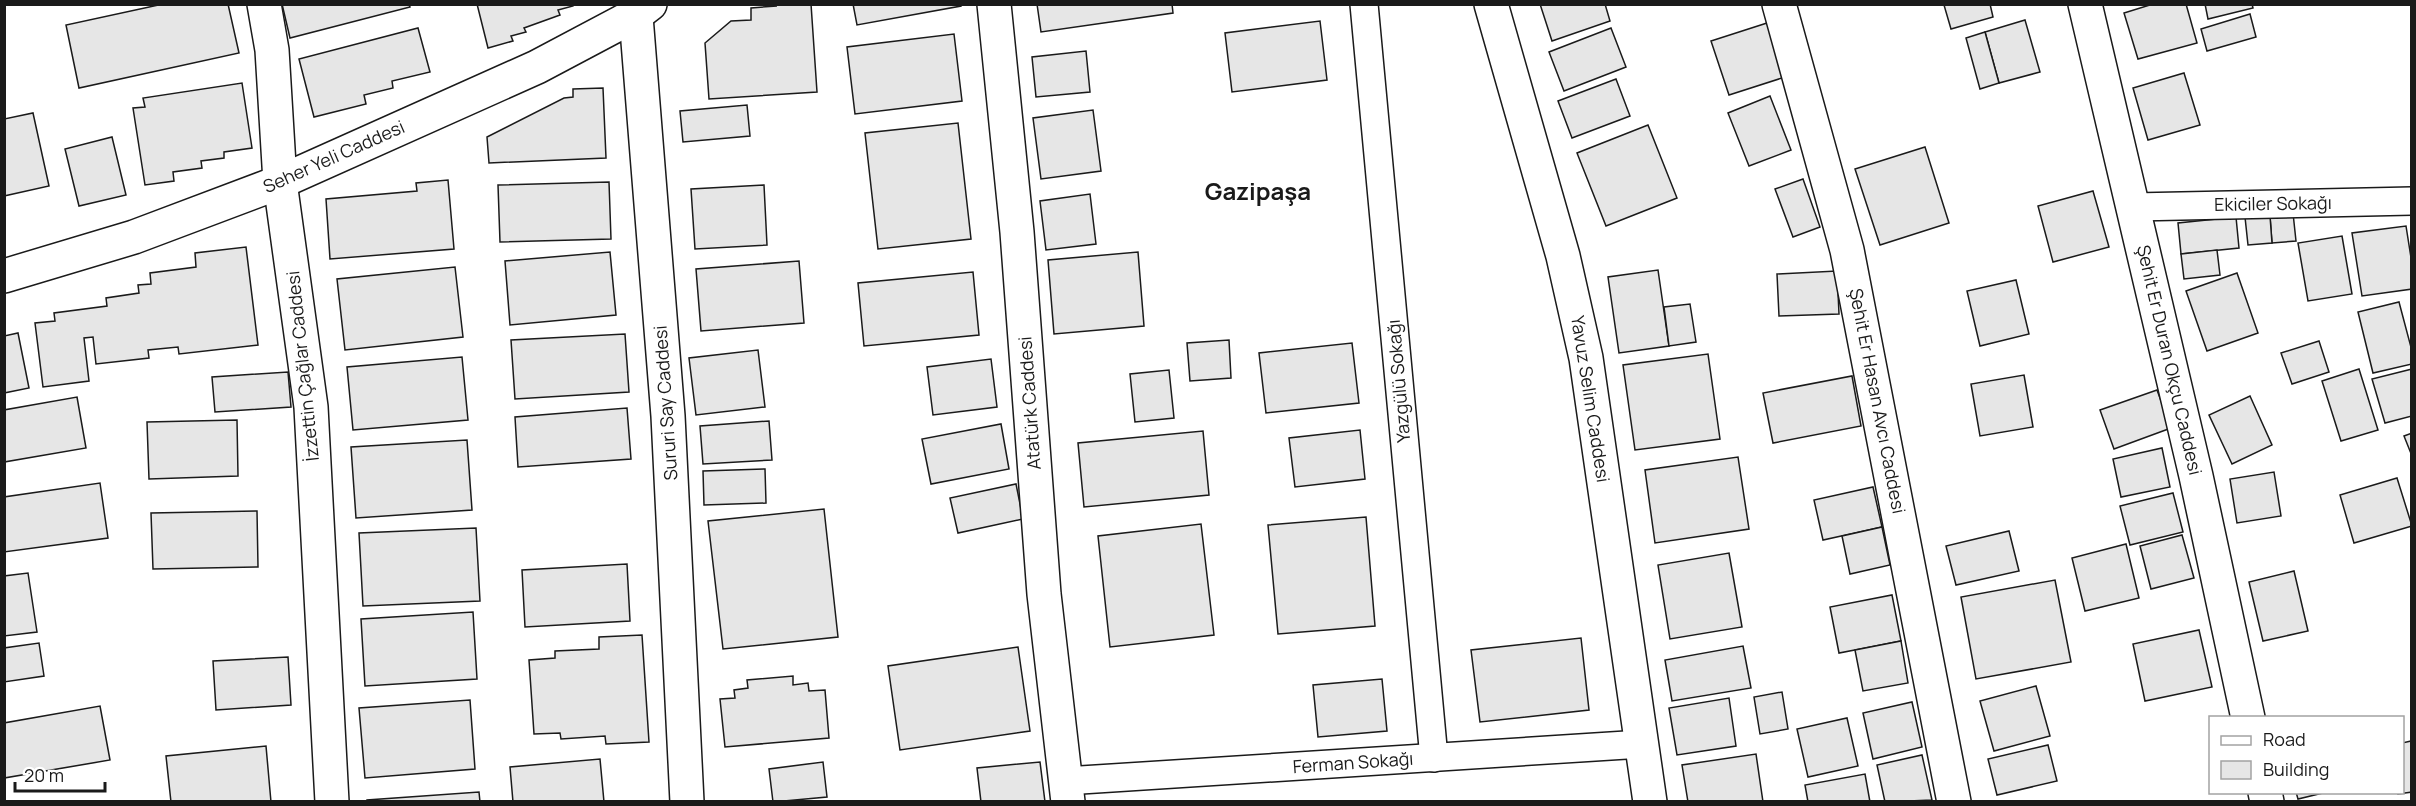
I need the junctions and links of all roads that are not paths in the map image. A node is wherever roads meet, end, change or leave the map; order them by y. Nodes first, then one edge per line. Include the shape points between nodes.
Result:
1 (264, 4) edge
2 (994, 4) edge
3 (1364, 4) edge
4 (1491, 4) edge
5 (1779, 4) edge
6 (2085, 4) edge
7 (641, 8) edge
8 (280, 182) junction
9 (2412, 201) edge
10 (2134, 207) junction
11 (4, 276) edge
12 (2248, 716) edge
13 (1642, 744) junction
14 (1434, 758) junction
15 (1066, 791) edge
16 (332, 801) edge
17 (687, 801) edge
18 (1650, 801) edge
19 (1954, 801) edge

1 - 8 street, İzzettin Çağlar Caddesi via 272,50
2 - 15 street, Atatürk Caddesi via 1017,232 1044,594
3 - 14 street, Yazgülü Sokağı
4 - 13 street, Yavuz Selim Caddesi via 1563,256 1586,358
5 - 19 street, Şehit Er Hasan Avcı Caddesi via 1846,250
6 - 10 street, Şehit Er Duran Okçu Caddesi
7 - 8 street, Seher Yeli Caddesi via 537,67
7 - 17 street, Sururi Say Caddesi via 668,416
8 - 11 street, Seher Yeli Caddesi via 134,237
8 - 16 street, İzzettin Çağlar Caddesi via 311,407
9 - 10 street, Ekiciler Sokağı
10 - 12 street, Şehit Er Duran Okçu Caddesi
13 - 14 street, Ferman Sokağı
13 - 18 street, Yavuz Selim Caddesi
14 - 15 street, Ferman Sokağı

